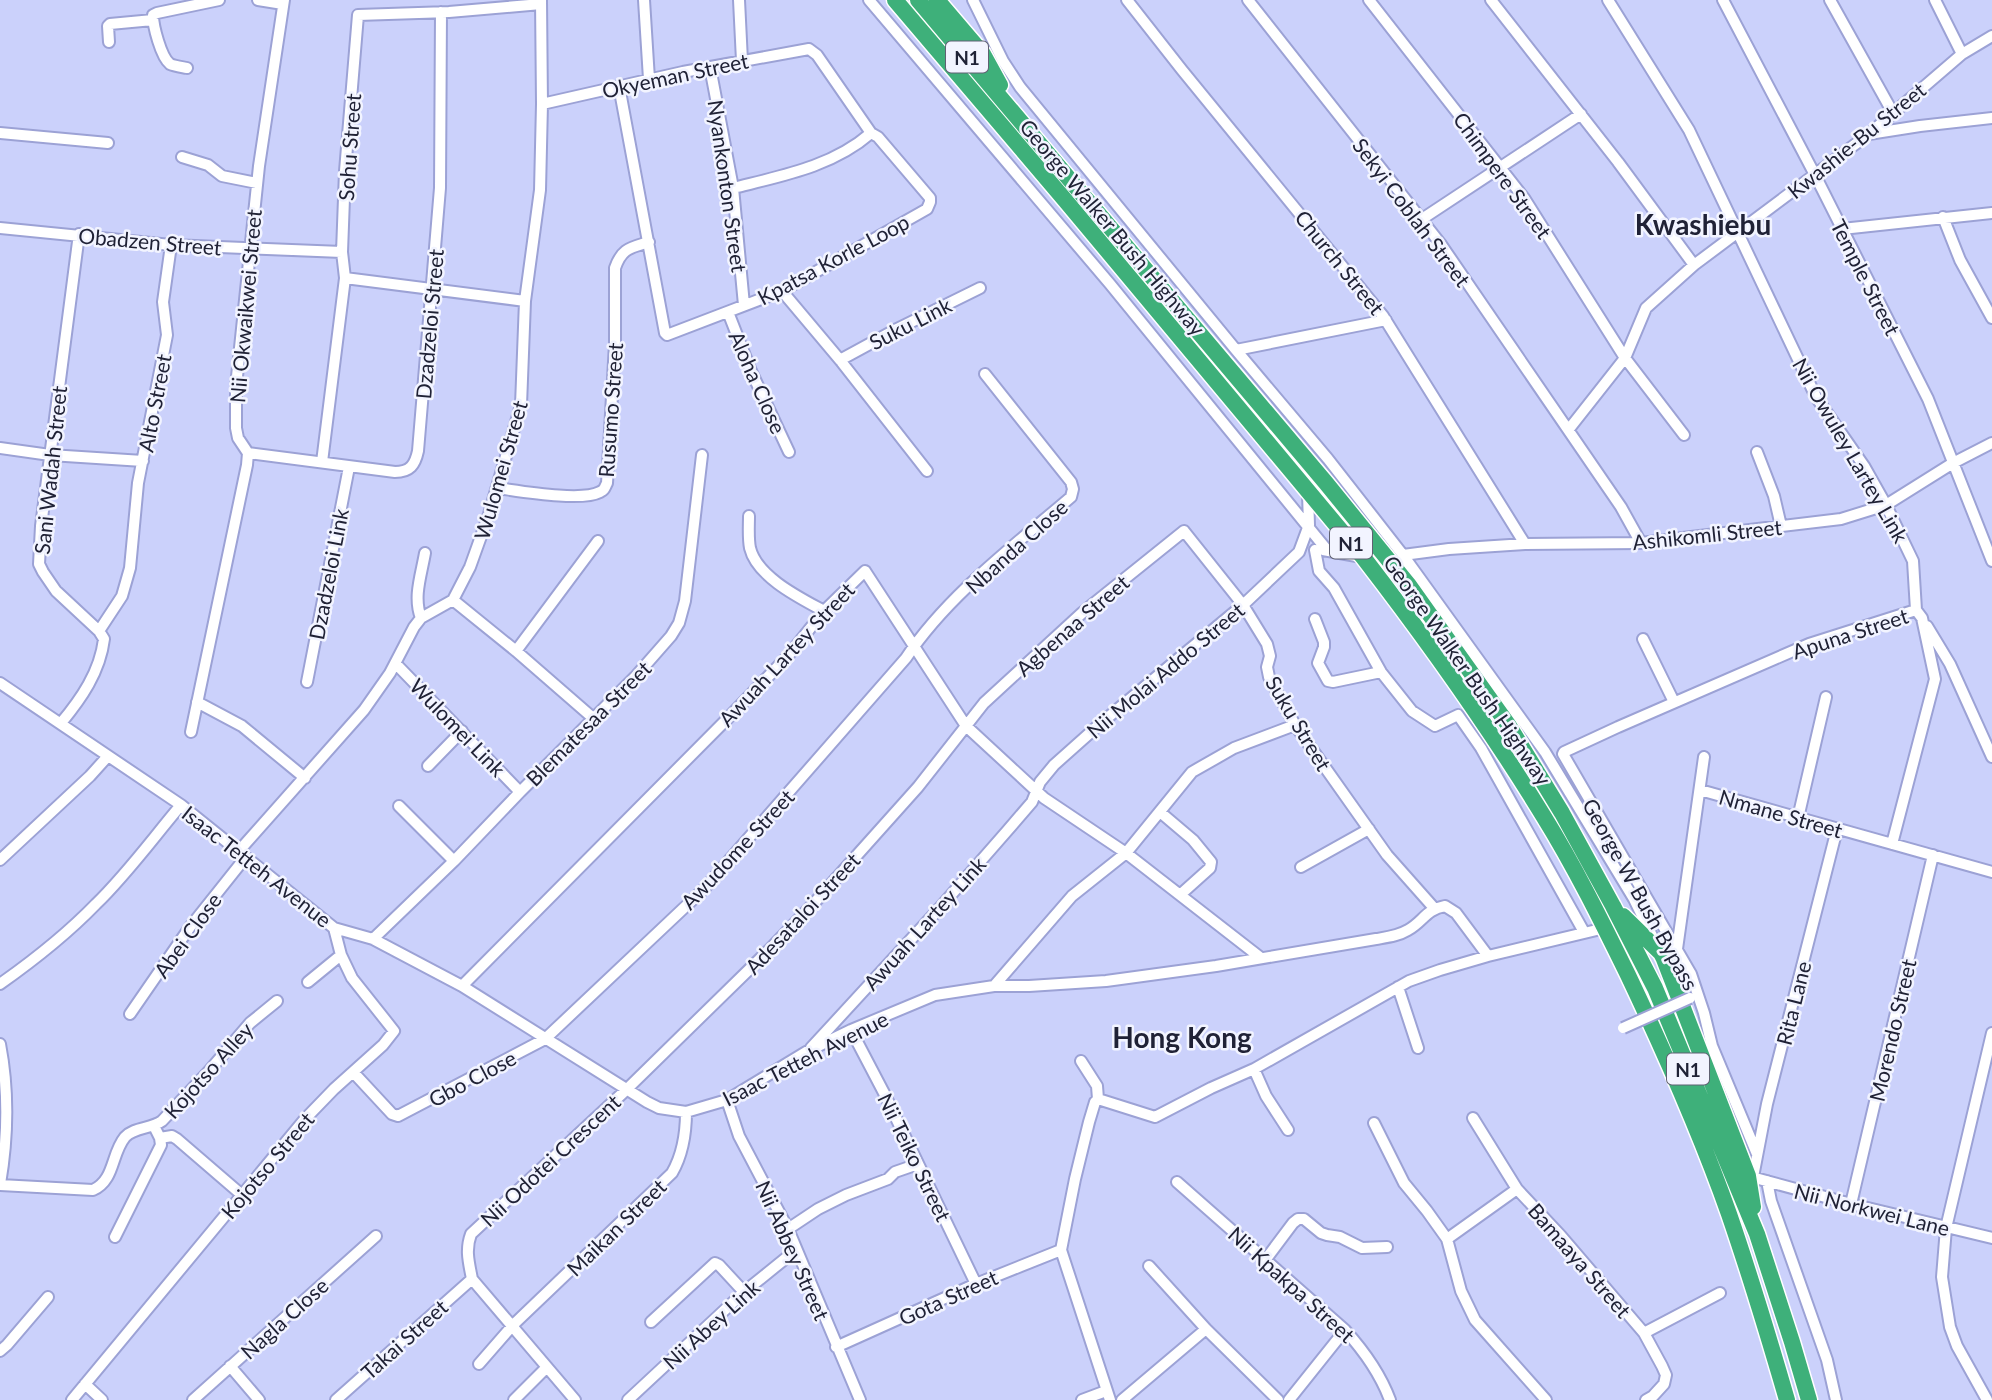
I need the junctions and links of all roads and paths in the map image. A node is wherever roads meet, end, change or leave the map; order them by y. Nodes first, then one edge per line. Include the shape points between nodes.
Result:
1 (219, 0) edge
2 (258, 0) edge
3 (644, 0) edge
4 (739, 0) edge
5 (869, 0) edge
6 (895, 0) edge
7 (918, 0) edge
8 (937, 0) edge
9 (974, 0) edge
10 (1127, 0) edge
11 (1248, 0) edge
12 (1369, 0) edge
13 (1491, 0) edge
14 (1608, 0) edge
15 (1723, 0) edge
16 (1830, 0) edge
17 (1936, 0) edge
18 (283, 2) edge
19 (541, 2) edge
20 (441, 12) junction
21 (153, 20) junction
22 (1992, 36) edge
23 (109, 42) dead end
24 (809, 49) joint
25 (1962, 54) junction
26 (743, 61) junction
27 (710, 67) junction
28 (187, 68) dead end
29 (649, 79) junction
30 (619, 86) junction
31 (542, 104) junction
32 (1893, 113) junction
33 (1581, 114) junction
34 (1016, 115) junction
35 (1992, 118) edge
36 (0, 133) edge
37 (871, 133) junction
38 (1869, 134) junction
39 (108, 143) dead end
40 (182, 157) dead end
41 (1501, 167) junction
42 (1815, 175) junction
43 (257, 183) junction
44 (733, 188) junction
45 (1992, 213) edge
46 (1943, 217) junction
47 (1422, 219) junction
48 (0, 228) edge
49 (1842, 229) junction
50 (1738, 233) junction
51 (79, 234) junction
52 (649, 242) junction
53 (171, 245) junction
54 (250, 249) junction
55 (342, 252) junction
56 (1694, 265) junction
57 (345, 278) junction
58 (980, 288) dead end
59 (433, 289) junction
60 (782, 291) junction
61 (525, 301) junction
62 (744, 305) junction
63 (728, 312) junction
64 (1992, 318) edge
65 (1386, 320) junction
66 (1236, 350) junction
67 (1625, 358) junction
68 (840, 360) junction
69 (985, 374) dead end
70 (1569, 429) junction
71 (1684, 435) dead end
72 (1992, 443) edge
73 (0, 448) edge
74 (789, 452) dead end
75 (1757, 452) dead end
76 (248, 453) junction
77 (50, 455) junction
78 (702, 455) dead end
79 (143, 461) junction
80 (321, 462) junction
81 (1953, 463) junction
82 (349, 467) junction
83 (927, 471) dead end
84 (497, 488) junction
85 (1308, 493) junction
86 (1886, 505) junction
87 (749, 516) dead end
88 (1308, 525) junction
89 (1781, 526) junction
90 (1184, 531) joint
91 (598, 541) dead end
92 (1641, 543) junction
93 (1525, 544) junction
94 (1315, 550) junction
95 (1327, 550) junction
96 (1299, 552) junction
97 (425, 554) dead end
98 (1404, 555) junction
99 (1363, 557) junction
100 (1992, 562) edge
101 (453, 600) junction
102 (1243, 605) junction
103 (824, 611) junction
104 (1919, 614) junction
105 (421, 618) junction
106 (1315, 619) dead end
107 (99, 631) junction
108 (1643, 639) dead end
109 (914, 646) junction
110 (516, 651) junction
111 (396, 664) junction
112 (1381, 672) junction
113 (307, 682) dead end
114 (0, 683) edge
115 (1826, 697) dead end
116 (197, 702) junction
117 (1674, 702) junction
118 (593, 718) junction
119 (61, 723) junction
120 (1295, 725) junction
121 (966, 726) junction
122 (462, 730) junction
123 (191, 732) dead end
124 (1563, 754) joint
125 (108, 756) junction
126 (1704, 757) dead end
127 (1992, 757) edge
128 (428, 766) dead end
129 (305, 778) junction
130 (1035, 790) junction
131 (1700, 790) junction
132 (520, 792) junction
133 (181, 805) junction
134 (399, 806) dead end
135 (1160, 812) junction
136 (1798, 818) junction
137 (1368, 829) junction
138 (1837, 829) junction
139 (1892, 844) junction
140 (1126, 853) junction
141 (242, 855) junction
142 (1933, 855) junction
143 (0, 860) edge
144 (454, 860) junction
145 (1301, 867) dead end
146 (1992, 872) edge
147 (1181, 894) junction
148 (1614, 906) junction
149 (1434, 908) junction
150 (1605, 928) junction
151 (334, 929) junction
152 (1584, 932) junction
153 (373, 939) junction
154 (1667, 954) junction
155 (341, 955) junction
156 (1488, 956) junction
157 (1261, 957) junction
158 (308, 982) dead end
159 (0, 984) edge
160 (462, 986) junction
161 (993, 986) junction
162 (1398, 987) junction
163 (1689, 998) dead end
164 (278, 1000) dead end
165 (130, 1014) dead end
166 (1623, 1028) dead end
167 (851, 1030) junction
168 (1992, 1032) edge
169 (545, 1039) junction
170 (0, 1045) edge
171 (1418, 1048) dead end
172 (806, 1052) junction
173 (1082, 1061) dead end
174 (1254, 1069) junction
175 (354, 1072) junction
176 (626, 1090) junction
177 (1098, 1099) junction
178 (727, 1100) junction
179 (687, 1112) junction
180 (1473, 1118) dead end
181 (1374, 1123) dead end
182 (154, 1126) junction
183 (1288, 1129) dead end
184 (160, 1138) junction
185 (1758, 1154) junction
186 (918, 1164) junction
187 (1750, 1176) junction
188 (1767, 1181) junction
189 (1177, 1182) dead end
190 (0, 1185) edge
191 (1517, 1189) junction
192 (242, 1195) junction
193 (1851, 1204) junction
194 (1947, 1228) junction
195 (788, 1229) junction
196 (1757, 1234) junction
197 (376, 1236) dead end
198 (115, 1237) dead end
199 (1992, 1238) edge
200 (1447, 1239) junction
201 (1387, 1247) dead end
202 (796, 1250) junction
203 (1061, 1250) junction
204 (1266, 1259) junction
205 (1149, 1266) dead end
206 (472, 1279) junction
207 (976, 1284) junction
208 (744, 1292) junction
209 (1720, 1293) dead end
210 (48, 1297) dead end
211 (651, 1322) dead end
212 (513, 1325) junction
213 (1206, 1329) junction
214 (1345, 1330) junction
215 (1644, 1333) junction
216 (836, 1347) junction
217 (0, 1351) edge
218 (479, 1364) dead end
219 (230, 1366) junction
220 (547, 1367) junction
221 (85, 1384) junction
222 (1108, 1396) edge
223 (72, 1400) edge
224 (102, 1400) edge
225 (193, 1400) edge
226 (259, 1400) edge
227 (336, 1400) edge
228 (513, 1400) edge
229 (575, 1400) edge
230 (628, 1400) edge
231 (860, 1400) edge
232 (1082, 1400) edge
233 (1122, 1400) edge
234 (1278, 1400) edge
235 (1289, 1400) edge
236 (1390, 1400) edge
237 (1546, 1400) edge
238 (1646, 1400) edge
239 (1787, 1400) edge
240 (1809, 1400) edge
241 (1836, 1400) edge
242 (1987, 1400) edge

1 - 21 street via 156,13
2 - 18 street
3 - 29 street
4 - 26 street
5 - 88 street
6 - 85 highway, George Walker Bush Highway / N1
7 - 34 highway, George Walker Bush Highway / N1
8 - 34 highway via 983,54
9 - 66 street via 1020,87
10 - 65 street, Church Street
11 - 47 street, Sekyi Coblah Street
12 - 41 street, Chimpere Street
13 - 33 street
14 - 50 street, Nii Owuley Lartey Link via 1689,130
15 - 42 street, Temple Street
16 - 32 street
17 - 25 street
18 - 43 street, Nii Okwaikwei Street
19 - 20 street, Sohu Street
19 - 31 street, Wulomei Street
20 - 55 street, Sohu Street via 358,15
20 - 59 street, Dzadzeloi Street via 440,188
21 - 23 street via 110,24
21 - 28 street via 170,64
22 - 25 street, Kwashie-Bu Street
24 - 26 street, Okyeman Street
24 - 37 street, Kpatsa Korle Loop
25 - 32 street, Kwashie-Bu Street
26 - 27 street, Okyeman Street
27 - 29 street, Okyeman Street
27 - 44 street, Nyankonton Street
29 - 30 street, Okyeman Street
30 - 31 street, Okyeman Street
30 - 52 street, Kpatsa Korle Loop
31 - 61 street, Wulomei Street via 540,190
32 - 38 street, Kwashie-Bu Street
33 - 41 street
33 - 56 street
34 - 148 highway, George Walker Bush Highway / N1 via 1409,584 1509,726
35 - 38 street
36 - 39 street
37 - 44 street via 824,163
37 - 60 street, Kpatsa Korle Loop via 930,198 927,209
38 - 42 street, Kwashie-Bu Street
40 - 43 street via 208,165 222,176
41 - 47 street
41 - 67 street, Chimpere Street
42 - 49 street, Temple Street
42 - 50 street, Kwashie-Bu Street
43 - 54 street, Nii Okwaikwei Street
44 - 62 street, Nyankonton Street
45 - 46 street
46 - 49 street
46 - 64 street
47 - 70 street, Sekyi Coblah Street
48 - 51 street, Obadzen Street
49 - 81 street, Temple Street via 1928,399
50 - 56 street, Kwashie-Bu Street
50 - 86 street, Nii Owuley Lartey Link via 1816,397
51 - 53 street, Obadzen Street
51 - 77 street, Sani Wadah Street
52 - 63 street, Kpatsa Korle Loop via 665,333
52 - 84 street, Rusumo Street via 625,250 615,268 605,487 577,496
53 - 54 street, Obadzen Street
53 - 79 street, Alto Street via 163,302 167,335
54 - 55 street, Obadzen Street
54 - 76 street, Nii Okwaikwei Street via 236,386 236,428
55 - 57 street, Sohu Street
56 - 67 street, Kwashie-Bu Street via 1646,307
57 - 59 street
57 - 80 street, Sohu Street
58 - 68 street, Suku Link
59 - 61 street
59 - 82 street, Dzadzeloi Street via 415,463 401,472
60 - 62 street, Kpatsa Korle Loop
60 - 68 street
61 - 84 street, Wulomei Street via 521,405
62 - 63 street, Kpatsa Korle Loop
63 - 74 street, Aloha Close
65 - 66 street
65 - 93 street, Church Street
66 - 98 street
67 - 70 street, Kwashie-Bu Street
67 - 71 street, Chimpere Street
68 - 83 street
69 - 109 street, Nbanda Close via 1071,482 1071,497 993,564
70 - 92 street
72 - 81 street, Ashikomli Street
73 - 77 street, Alto Street
75 - 89 street
76 - 80 street, Dzadzeloi Street
76 - 116 street
77 - 79 street, Alto Street
77 - 107 street, Sani Wadah Street via 39,564 56,591
78 - 118 street, Blematesaa Street via 685,601 678,623 635,677
79 - 107 street via 130,568 122,596
80 - 82 street, Dzadzeloi Street
81 - 86 street, Ashikomli Street
81 - 100 street, Temple Street
82 - 113 street, Dzadzeloi Link
84 - 101 street, Wulomei Street via 470,567
85 - 88 street, Nii Molai Addo Street
85 - 99 highway, George Walker Bush Highway / N1
86 - 89 street, Ashikomli Street via 1841,519
86 - 104 street, Nii Owuley Lartey Link via 1913,561
87 - 103 street via 754,558 792,594
88 - 95 street
88 - 96 street, Nii Molai Addo Street
89 - 92 street, Ashikomli Street
90 - 102 street, Suku Street
90 - 121 street, Agbenaa Street via 1082,613 984,703
91 - 110 street
92 - 93 street, Ashikomli Street
93 - 98 street, Ashikomli Street
94 - 95 street
94 - 96 street
94 - 112 street via 1319,571 1338,594
95 - 99 street
96 - 102 street, Nii Molai Addo Street
97 - 105 street via 416,605
98 - 154 street via 1545,752
99 - 150 highway, George Walker Bush Highway / N1 via 1494,739 1545,818
101 - 105 street
101 - 110 street
102 - 120 street, Suku Street via 1267,644 1269,677
102 - 130 street, Nii Molai Addo Street via 1100,724 1054,765
103 - 109 street, Awuah Lartey Street via 865,571
103 - 160 street, Awuah Lartey Street via 788,656
104 - 117 street, Apuna Street via 1809,644
104 - 127 street via 1950,664
104 - 139 street, Apuna Street via 1935,679
105 - 111 street
106 - 112 street via 1324,642 1318,663 1328,681
107 - 119 street via 104,639 95,673
108 - 117 street
109 - 121 street, Awuah Lartey Street
109 - 169 street, Awudome Street via 704,889
110 - 118 street
111 - 122 street, Wulomei Link
111 - 129 street
112 - 152 street via 1412,711 1435,726 1458,715
114 - 119 street, Isaac Tetteh Avenue
115 - 136 street
116 - 123 street
116 - 129 street via 242,726
117 - 124 street, Apuna Street
118 - 132 street, Blematesaa Street
119 - 125 street, Isaac Tetteh Avenue
120 - 135 street via 1234,748 1192,772
120 - 137 street, Suku Street
121 - 130 street, Awuah Lartey Street
121 - 176 street, Adesataloi Street via 816,901
122 - 128 street
122 - 132 street, Wulomei Link
124 - 154 street, George W Bush Bypass
125 - 133 street, Isaac Tetteh Avenue
125 - 143 street
126 - 131 street
129 - 141 street
130 - 140 street, Awuah Lartey Street
130 - 172 street, Awuah Lartey Link via 1032,802 1007,831
131 - 136 street, Nmane Street
131 - 154 street, Nmane Street
132 - 144 street, Blematesaa Street
133 - 141 street, Isaac Tetteh Avenue
133 - 159 street via 97,904
134 - 144 street
135 - 140 street
135 - 147 street via 1211,862
136 - 138 street, Nmane Street
137 - 145 street
137 - 149 street, Suku Street
138 - 139 street, Nmane Street
138 - 185 street, Rita Lane
139 - 142 street, Nmane Street
140 - 147 street, Awuah Lartey Street
140 - 161 street via 1072,896
141 - 151 street, Isaac Tetteh Avenue
141 - 165 street, Abei Close
142 - 146 street, Nmane Street
142 - 193 street, Morendo Street
144 - 153 street, Blematesaa Street
147 - 157 street, Awuah Lartey Street
148 - 154 highway
148 - 196 highway, George Walker Bush Highway / N1 via 1655,988
149 - 156 street via 1445,906 1456,913
149 - 157 street, Isaac Tetteh Avenue via 1398,935
150 - 152 street
150 - 239 highway, George Walker Bush Highway / N1 via 1706,1154
151 - 153 street, Isaac Tetteh Avenue
151 - 155 street, Kojotso Street
152 - 156 street
153 - 160 street, Isaac Tetteh Avenue
154 - 185 street, George W Bush Bypass via 1690,974 1712,1046
154 - 187 highway
155 - 158 street
155 - 175 street, Kojotso Street via 358,988 394,1031
156 - 162 street
157 - 161 street, Isaac Tetteh Avenue via 1106,981
160 - 169 street, Isaac Tetteh Avenue
161 - 167 street, Isaac Tetteh Avenue via 935,995
162 - 171 street
162 - 174 street
163 - 166 street, bridge
164 - 182 street, Kojotso Alley via 250,1023 173,1111
167 - 172 street, Isaac Tetteh Avenue
167 - 186 street, Nii Teiko Street
168 - 194 street
169 - 175 street, Gbo Close via 398,1116 391,1114
169 - 176 street, Isaac Tetteh Avenue
170 - 190 street via 7,1117
172 - 178 street, Isaac Tetteh Avenue
173 - 177 street via 1097,1086
174 - 177 street via 1155,1117
174 - 183 street
175 - 192 street, Kojotso Street via 305,1119
176 - 179 street, Isaac Tetteh Avenue via 659,1108
176 - 206 street, Nii Odotei Crescent via 471,1234 467,1253
177 - 203 street via 1083,1145
178 - 179 street, Isaac Tetteh Avenue
178 - 195 street, Nii Abbey Street via 739,1136
179 - 212 street, Maikan Street via 683,1147 672,1173
180 - 191 street, Bamaaya Street
181 - 200 street via 1404,1184
182 - 184 street
182 - 190 street, Kojotso Alley via 128,1133 102,1186 93,1190
184 - 192 street via 177,1139
184 - 198 street via 158,1153
185 - 187 street, Rita Lane
186 - 195 street via 827,1204
186 - 207 street, Nii Teiko Street
187 - 188 street, Nii Norkwei Lane
187 - 196 highway
188 - 193 street, Nii Norkwei Lane
188 - 241 street
189 - 204 street, Nii Kpakpa Street
191 - 200 street
191 - 215 street, Bamaaya Street
192 - 221 street, Kojotso Street
193 - 194 street, Nii Norkwei Lane
194 - 199 street, Nii Norkwei Lane
194 - 242 street via 1942,1277 1950,1327
195 - 202 street, Nii Abbey Street
196 - 240 highway, George Walker Bush Highway / N1
197 - 219 street, Nagla Close
200 - 237 street via 1461,1291 1475,1320
201 - 204 street via 1362,1248 1327,1236 1298,1219
202 - 208 street, Nii Abey Link
202 - 216 street, Nii Abbey Street
203 - 207 street, Gota Street
203 - 222 street
204 - 214 street, Nii Kpakpa Street
205 - 213 street
206 - 212 street
206 - 227 street, Takai Street
207 - 216 street, Gota Street
208 - 211 street via 715,1263
208 - 230 street, Nii Abey Link
209 - 215 street
210 - 217 street
212 - 218 street, Maikan Street
212 - 220 street
213 - 233 street
213 - 234 street
214 - 235 street
214 - 236 street, Nii Kpakpa Street via 1375,1368
215 - 238 street, Bamaaya Street via 1665,1375 1664,1384
216 - 231 street, Nii Abbey Street
219 - 225 street, Nagla Close
219 - 226 street
220 - 228 street
220 - 229 street
221 - 223 street, Kojotso Street
221 - 224 street
222 - 232 street

